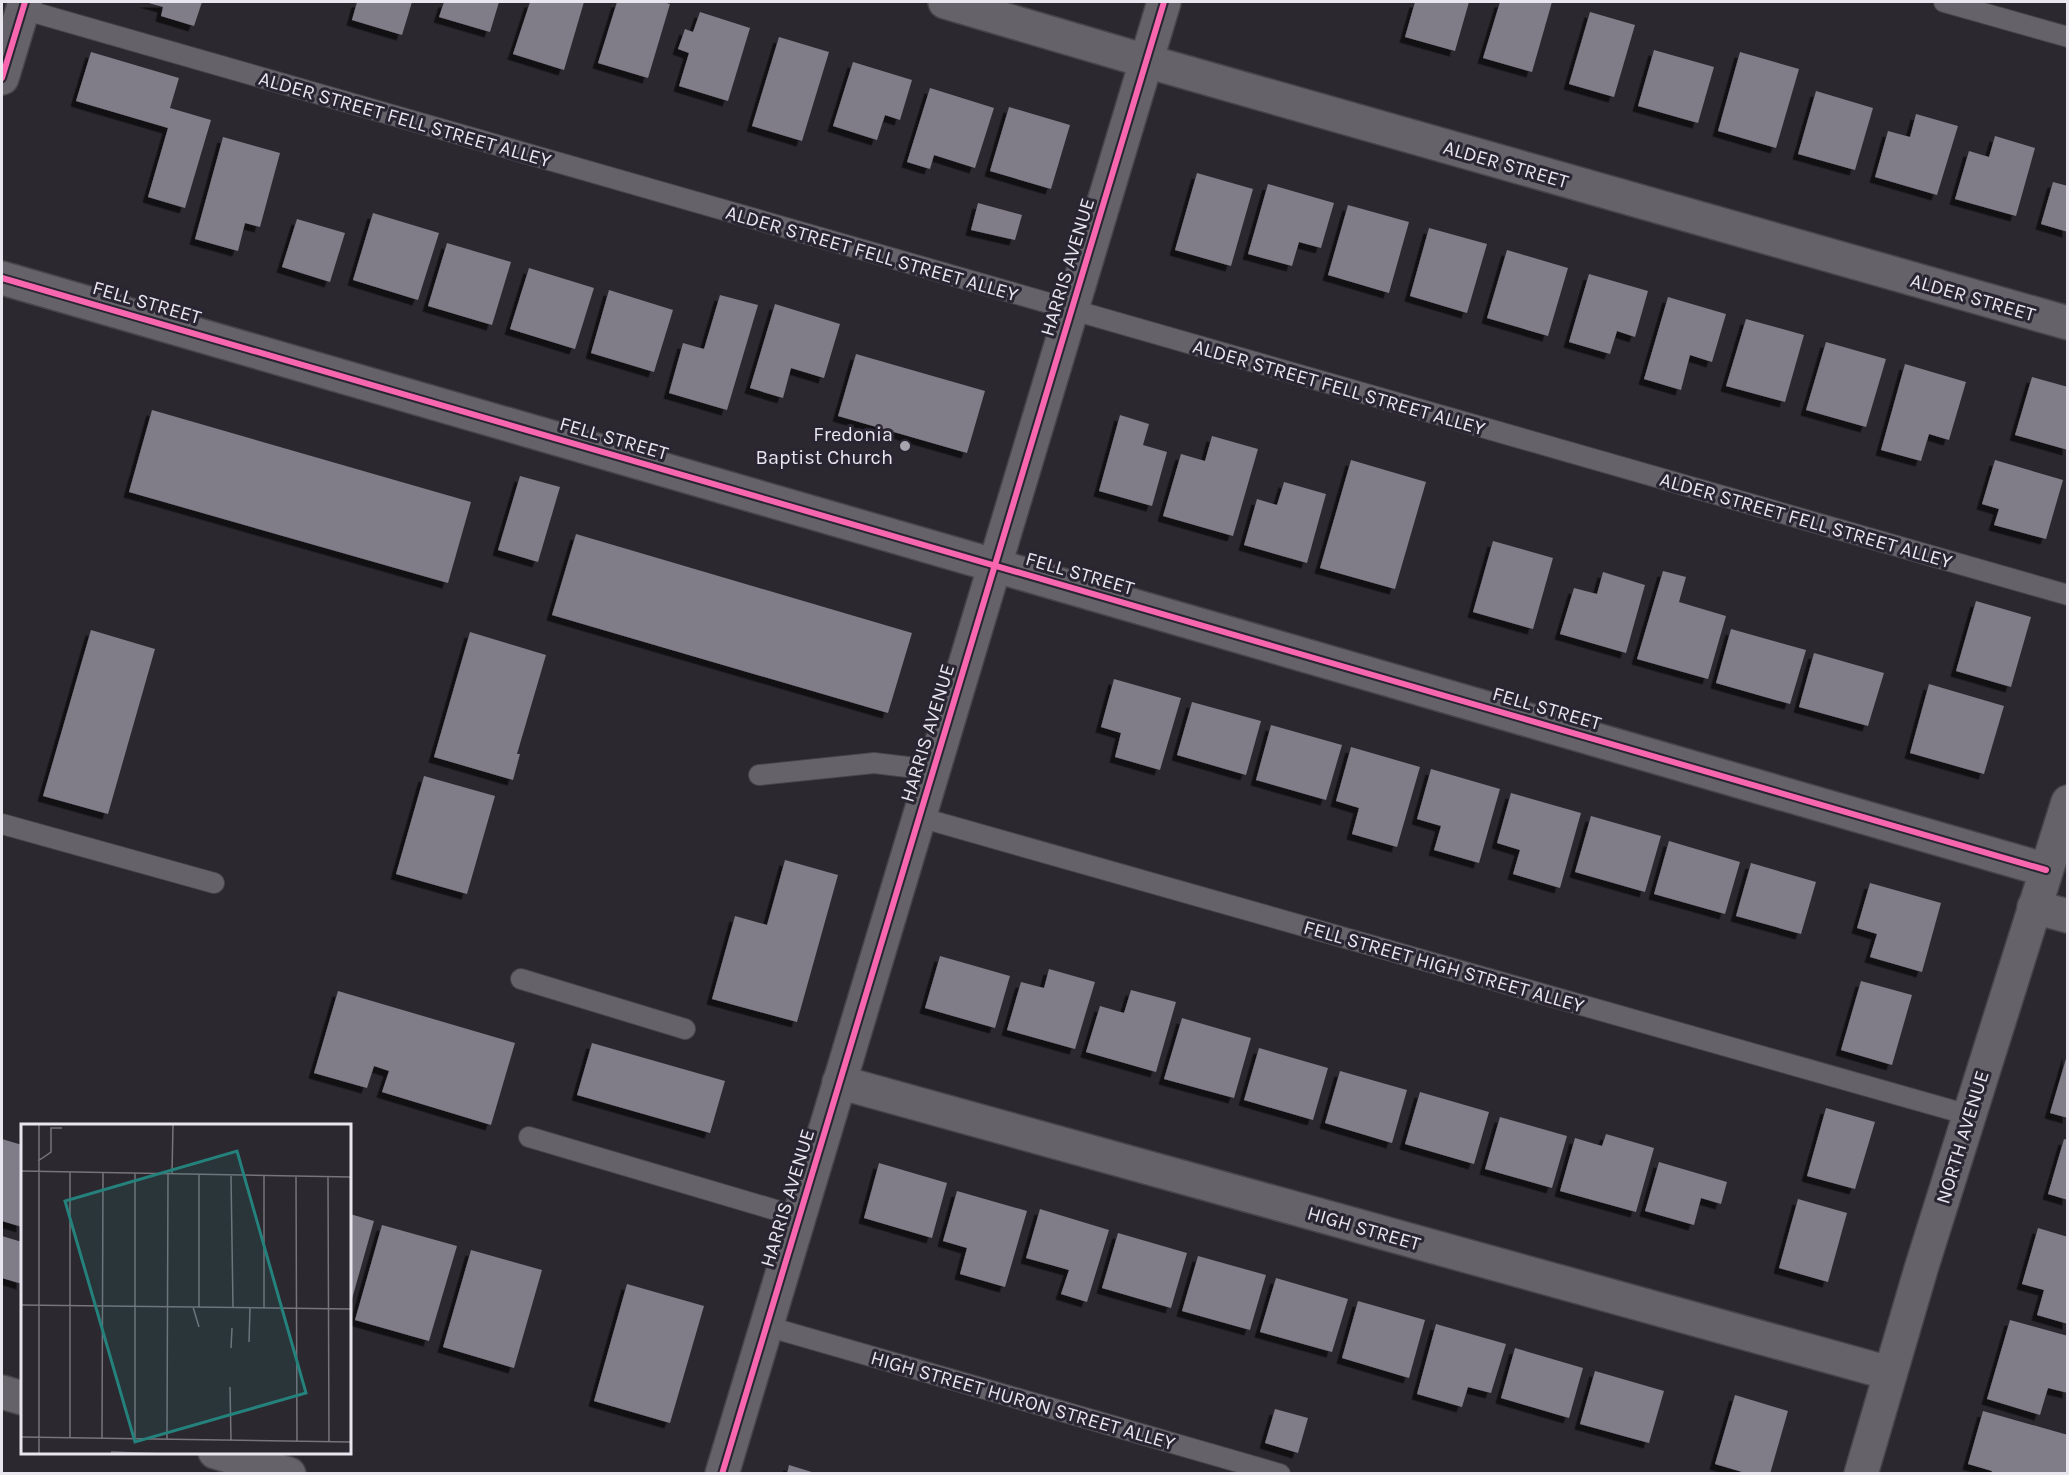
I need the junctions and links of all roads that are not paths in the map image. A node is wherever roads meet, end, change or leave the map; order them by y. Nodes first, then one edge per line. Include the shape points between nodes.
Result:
1 (945, 2) edge
2 (1164, 2) edge
3 (1944, 2) edge
4 (24, 5) edge
5 (2067, 37) edge
6 (1146, 62) junction
7 (2, 78) edge
8 (2, 278) edge
9 (1071, 310) junction
10 (2067, 323) edge
11 (994, 565) junction
12 (2067, 595) edge
13 (933, 770) junction
14 (759, 775) dead end
15 (2067, 802) edge
16 (919, 816) junction
17 (2, 824) edge
18 (2046, 870) junction
19 (214, 883) dead end
20 (2034, 907) junction
21 (2067, 916) edge
22 (520, 979) dead end
23 (685, 1029) dead end
24 (839, 1082) junction
25 (1969, 1115) junction
26 (529, 1137) dead end
27 (799, 1217) junction
28 (766, 1326) junction
29 (1889, 1373) junction
30 (2, 1392) edge
31 (21, 1398) edge
32 (222, 1454) edge
33 (289, 1473) edge
34 (722, 1473) edge
35 (1280, 1473) edge
36 (1861, 1473) edge

1 - 6 street, ALDER STREET
2 - 6 street, HARRIS AVENUE
3 - 5 lane
4 - 7 street
4 - 9 lane, ALDER STREET FELL STREET ALLEY
6 - 9 street, HARRIS AVENUE
6 - 10 street, ALDER STREET
8 - 11 street, FELL STREET
9 - 11 street, HARRIS AVENUE
9 - 12 lane, ALDER STREET FELL STREET ALLEY
11 - 13 street, HARRIS AVENUE
11 - 18 street, FELL STREET
13 - 14 lane via 874,763
13 - 16 street, HARRIS AVENUE
15 - 18 street, NORTH AVENUE
16 - 24 street, HARRIS AVENUE
16 - 25 lane, FELL STREET HIGH STREET ALLEY
17 - 19 lane
18 - 20 street, NORTH AVENUE
20 - 21 street
20 - 25 street, NORTH AVENUE
22 - 23 lane
24 - 27 street, HARRIS AVENUE
24 - 29 street, HIGH STREET
25 - 29 street, NORTH AVENUE
26 - 27 lane
27 - 28 street, HARRIS AVENUE
28 - 34 street, HARRIS AVENUE
28 - 35 lane, HIGH STREET HURON STREET ALLEY
29 - 36 street, NORTH AVENUE
30 - 31 street
32 - 33 street

